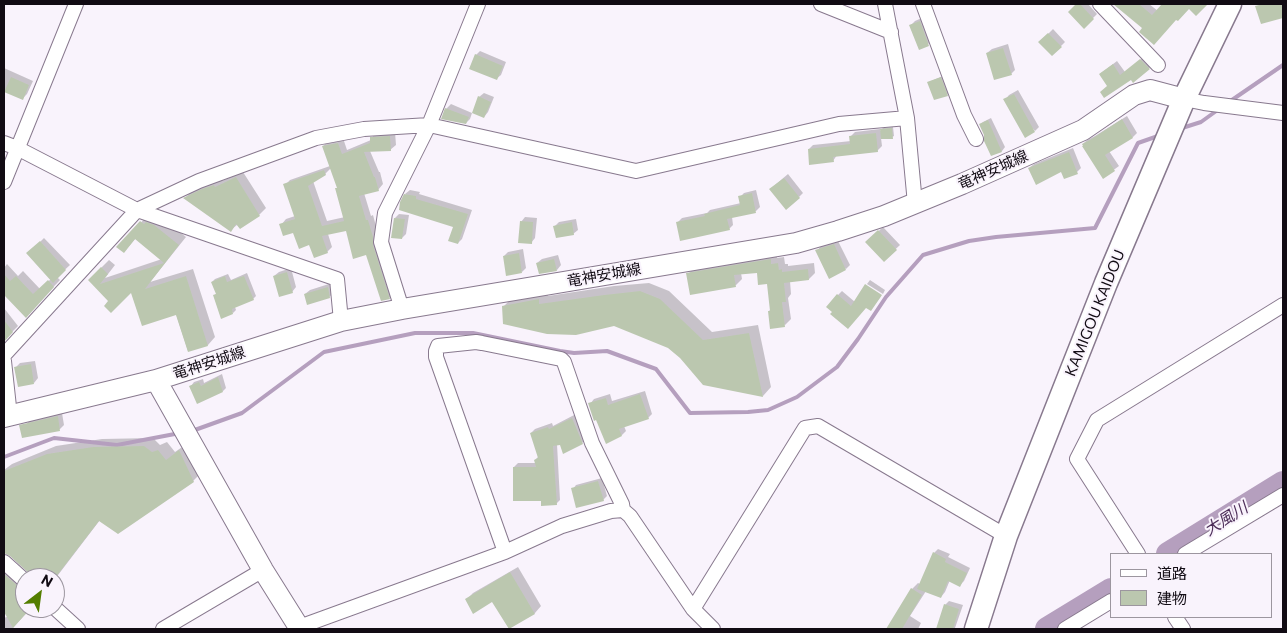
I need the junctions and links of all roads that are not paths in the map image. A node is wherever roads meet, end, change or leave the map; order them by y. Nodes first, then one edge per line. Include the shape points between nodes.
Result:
1 (76, 4) edge
2 (478, 4) edge
3 (821, 4) edge
4 (885, 4) edge
5 (923, 4) edge
6 (1100, 4) edge
7 (1230, 4) edge
8 (891, 32) junction
9 (1158, 65) dead end
10 (1184, 99) junction
11 (1283, 113) edge
12 (907, 118) junction
13 (429, 125) junction
14 (976, 139) dead end
15 (4, 143) edge
16 (17, 148) junction
17 (4, 182) edge
18 (915, 204) junction
19 (137, 210) junction
20 (1283, 305) edge
21 (402, 309) junction
22 (341, 321) junction
23 (4, 356) edge
24 (4, 360) edge
25 (156, 380) junction
26 (7, 416) edge
27 (1283, 495) edge
28 (624, 510) junction
29 (1006, 536) junction
30 (505, 552) junction
31 (1137, 553) edge
32 (1188, 553) edge
33 (4, 562) edge
34 (263, 570) junction
35 (15, 572) edge
36 (1110, 601) edge
37 (693, 609) junction
38 (65, 617) edge
39 (1177, 618) edge
40 (299, 628) edge
41 (78, 629) edge
42 (163, 629) edge
43 (713, 629) edge
44 (976, 629) edge
45 (1065, 629) edge
46 (1183, 629) edge

1 - 16 street
2 - 13 street
3 - 8 street
4 - 8 street
5 - 14 street
6 - 9 street
7 - 10 main road, KAMIGOU KAIDOU
8 - 12 street
10 - 11 street
10 - 18 street, 竜神安城線 via 1150,90 1134,94 1083,130
10 - 29 main road, KAMIGOU KAIDOU via 1106,283
12 - 13 street via 839,124 636,171
12 - 18 street
13 - 19 street via 364,129 316,138 200,181
13 - 21 street via 385,214 381,242
15 - 16 street
16 - 17 street
16 - 19 street
18 - 21 street, 竜神安城線 via 796,243
19 - 22 street via 336,279
19 - 23 street
20 - 31 street via 1097,420 1077,458
21 - 22 street, 竜神安城線
22 - 25 street, 竜神安城線
24 - 26 street
25 - 26 street, 竜神安城線
25 - 34 street
27 - 32 street
28 - 30 street via 562,526
28 - 30 street via 592,443 561,359 476,342 438,346 436,357
28 - 37 street
29 - 37 street via 818,426 805,428
29 - 44 main road, KAMIGOU KAIDOU
30 - 40 street
33 - 35 street
34 - 40 street
34 - 42 street
36 - 45 street
37 - 43 street
38 - 41 street
39 - 46 street

